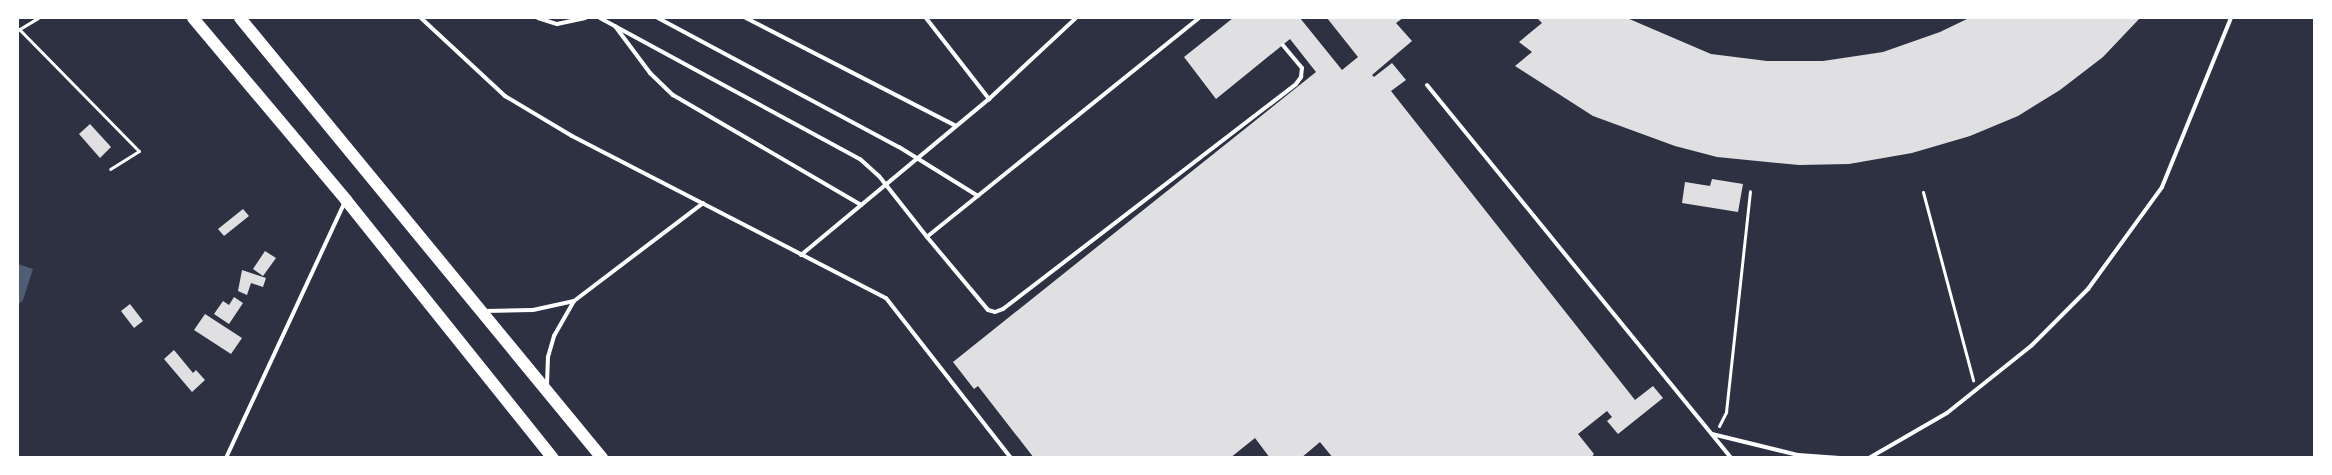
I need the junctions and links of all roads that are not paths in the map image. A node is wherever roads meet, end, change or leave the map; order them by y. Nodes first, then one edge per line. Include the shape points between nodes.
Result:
1 (193, 18) edge
2 (240, 18) edge
3 (421, 18) edge
4 (538, 18) edge
5 (585, 18) edge
6 (600, 18) edge
7 (658, 18) edge
8 (746, 18) edge
9 (926, 18) edge
10 (1076, 18) edge
11 (1199, 18) edge
12 (2231, 18) edge
13 (614, 25) junction
14 (1282, 46) dead end
15 (1427, 85) dead end
16 (989, 99) junction
17 (956, 126) junction
18 (978, 196) junction
19 (346, 200) junction
20 (703, 203) junction
21 (861, 205) junction
22 (926, 237) junction
23 (801, 254) junction
24 (574, 301) junction
25 (481, 311) junction
26 (547, 391) junction
27 (1712, 434) junction
28 (226, 458) edge
29 (554, 458) edge
30 (602, 458) edge
31 (1011, 458) edge
32 (1730, 458) edge
33 (1840, 458) edge
34 (1869, 458) edge

1 - 19 highway
2 - 25 highway
3 - 20 lane via 505,96 572,136
4 - 5 lane via 557,24
6 - 13 lane
7 - 18 lane via 898,148
8 - 17 lane
9 - 16 lane
10 - 16 lane
11 - 18 lane
12 - 34 lane via 2162,187 2088,288 2032,346 1947,413
13 - 21 lane via 650,73 673,95
13 - 22 lane via 860,159 879,176
14 - 22 lane via 1302,68 1296,84 1003,309 988,310
15 - 27 lane
16 - 17 lane
17 - 21 lane
18 - 22 lane
19 - 28 lane
19 - 29 highway
20 - 23 lane
20 - 24 lane
21 - 23 lane
23 - 31 lane via 886,298
24 - 25 lane via 533,310
24 - 26 lane via 554,336 548,357
25 - 26 highway
26 - 30 highway
27 - 32 lane
27 - 33 lane via 1798,455

